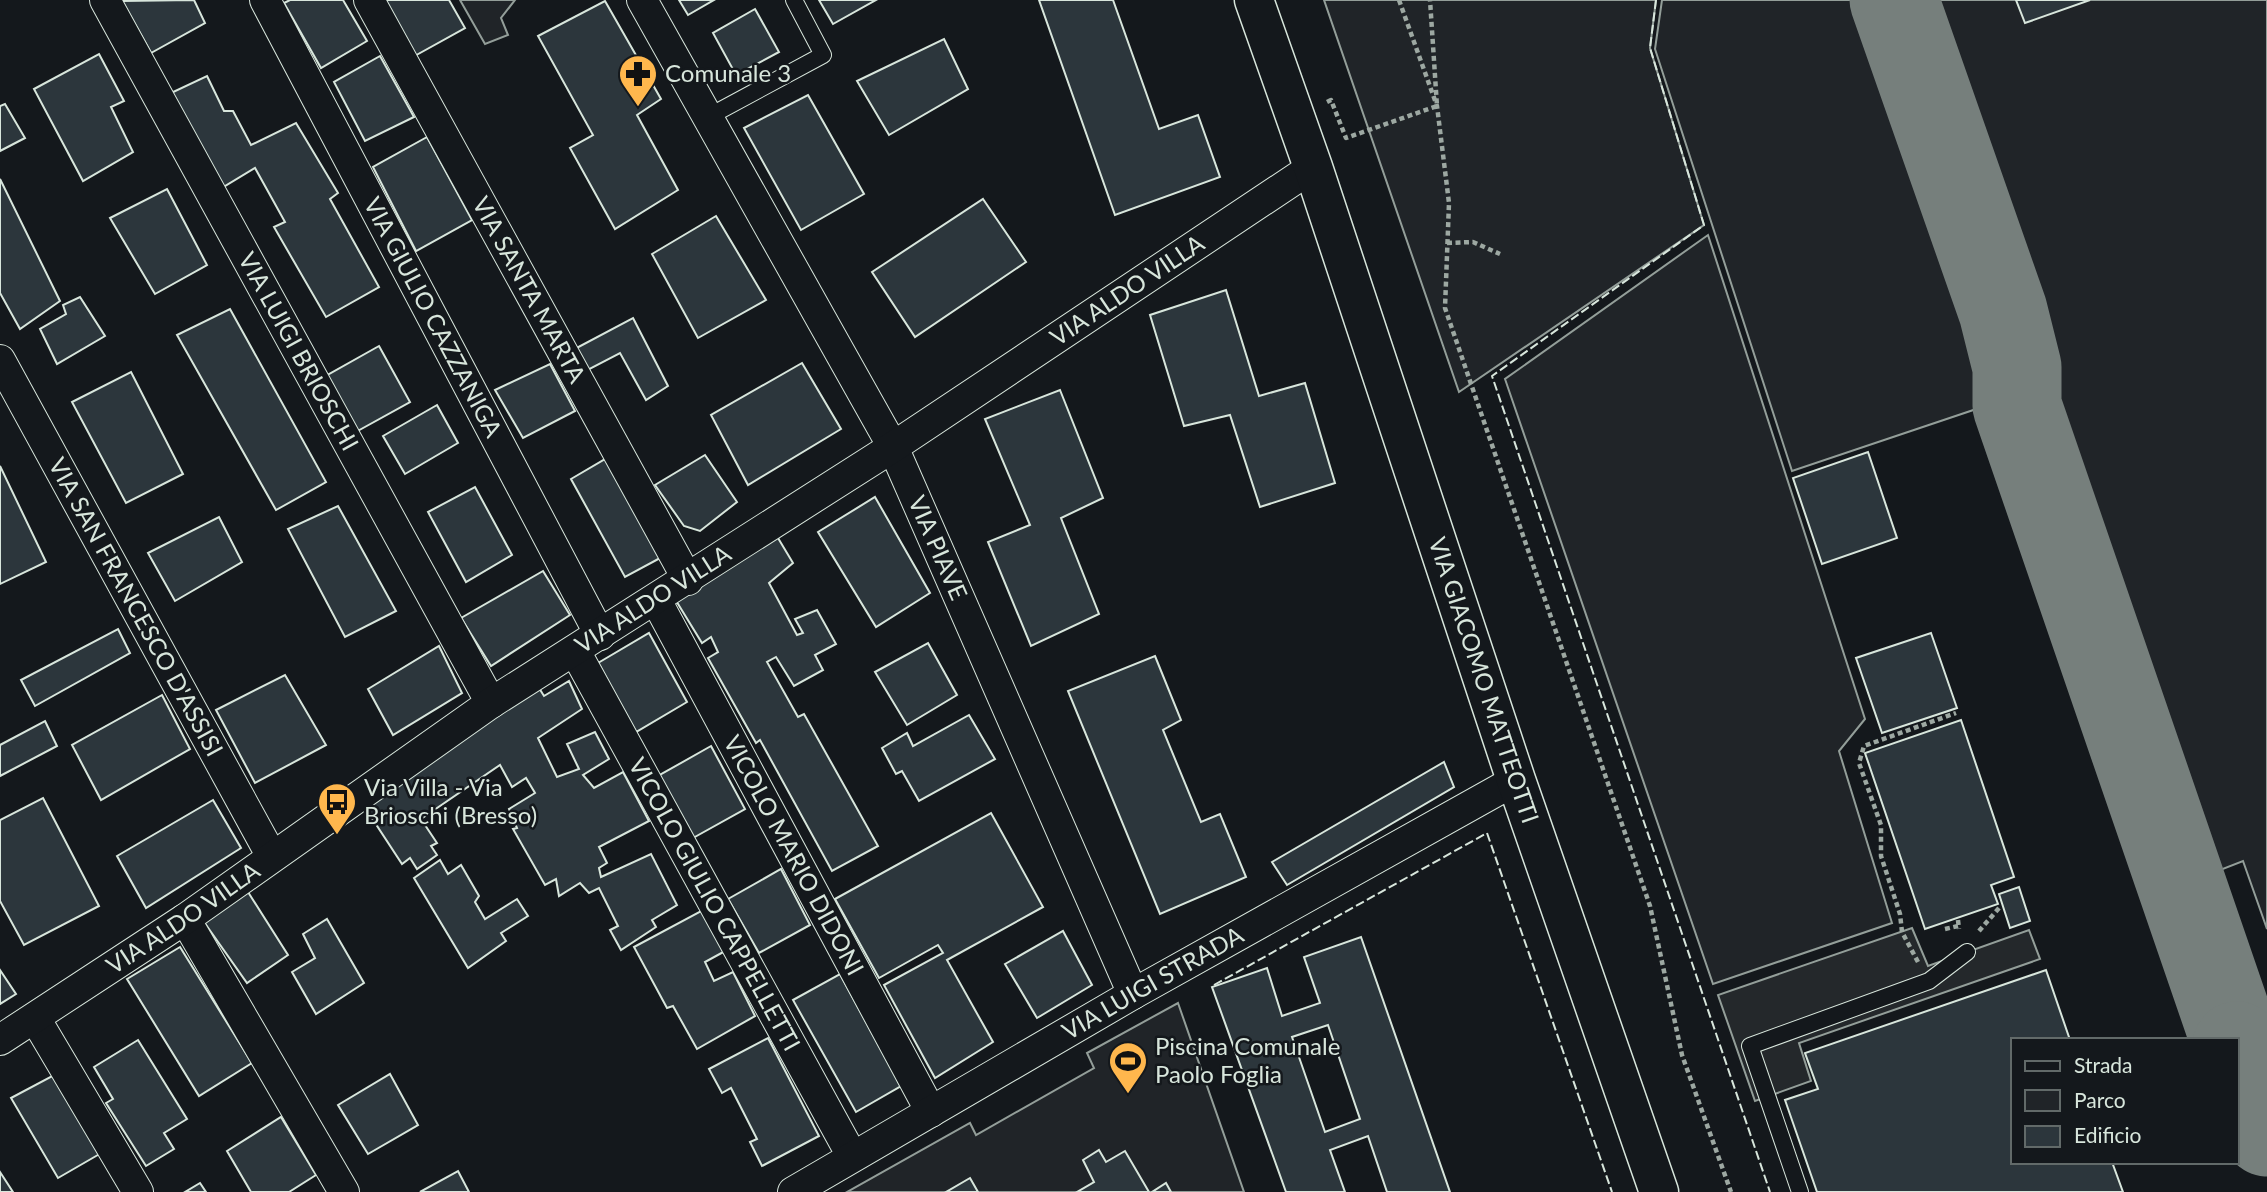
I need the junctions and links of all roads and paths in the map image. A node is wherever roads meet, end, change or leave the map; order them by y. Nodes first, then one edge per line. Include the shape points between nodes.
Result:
1 (105, 0) edge
2 (265, 0) edge
3 (369, 0) edge
4 (642, 0) edge
5 (794, 0) edge
6 (1254, 0) edge
7 (1399, 0) edge
8 (1430, 0) edge
9 (1437, 106) junction
10 (1294, 115) junction
11 (708, 117) junction
12 (1313, 167) junction
13 (1447, 243) junction
14 (1500, 254) dead end
15 (0, 360) edge
16 (893, 447) junction
17 (688, 580) junction
18 (656, 600) junction
19 (600, 635) junction
20 (575, 651) junction
21 (491, 703) junction
22 (1956, 713) dead end
23 (1516, 780) junction
24 (271, 855) junction
25 (185, 919) junction
26 (1958, 926) dead end
27 (1945, 929) dead end
28 (1967, 952) dead end
29 (1929, 981) junction
30 (1133, 994) junction
31 (35, 1018) junction
32 (0, 1040) edge
33 (931, 1112) junction
34 (852, 1156) junction
35 (138, 1192) edge
36 (344, 1192) edge
37 (793, 1192) edge
38 (1659, 1192) edge
39 (1731, 1192) edge
40 (1800, 1192) edge

1 - 21 street, VIA LUIGI BRIOSCHI
2 - 19 street, VIA GIULIO CAZZANIGA
3 - 17 street, VIA SANTA MARTA
4 - 11 street, VIA PIAVE
5 - 11 lane via 823,55
6 - 10 street, VIA GIACOMO MATTEOTTI
7 - 9 path
8 - 9 path
9 - 10 path via 1346,138 1331,100
9 - 13 path via 1449,203
10 - 12 street, VIA GIACOMO MATTEOTTI
11 - 16 street, VIA PIAVE
12 - 16 street, VIA ALDO VILLA
12 - 23 street, VIA GIACOMO MATTEOTTI
13 - 14 path via 1473,242
13 - 39 path via 1445,308 1650,906 1682,1055
15 - 24 street, VIA SAN FRANCESCO D'ASSISI
16 - 17 street, VIA ALDO VILLA
16 - 30 street, VIA PIAVE
17 - 18 street, VIA ALDO VILLA
18 - 19 street, VIA ALDO VILLA
18 - 33 street, VICOLO MARIO DIDONI
19 - 20 street, VIA ALDO VILLA
20 - 21 street, VIA ALDO VILLA
20 - 34 street, VICOLO GIULIO CAPPELLETTI
21 - 24 street, VIA ALDO VILLA
22 - 29 path via 1864,746 1858,763 1881,825 1881,856 1902,932
23 - 30 street, VIA LUIGI STRADA
23 - 38 street, VIA GIACOMO MATTEOTTI
24 - 25 street, VIA ALDO VILLA
25 - 31 street, VIA ALDO VILLA
25 - 36 street
26 - 27 path
28 - 29 lane
29 - 40 lane via 1750,1046
30 - 33 street, VIA LUIGI STRADA
31 - 32 street, VIA ALDO VILLA
31 - 35 street
33 - 34 street, VIA LUIGI STRADA
34 - 37 street, VIA LUIGI STRADA

